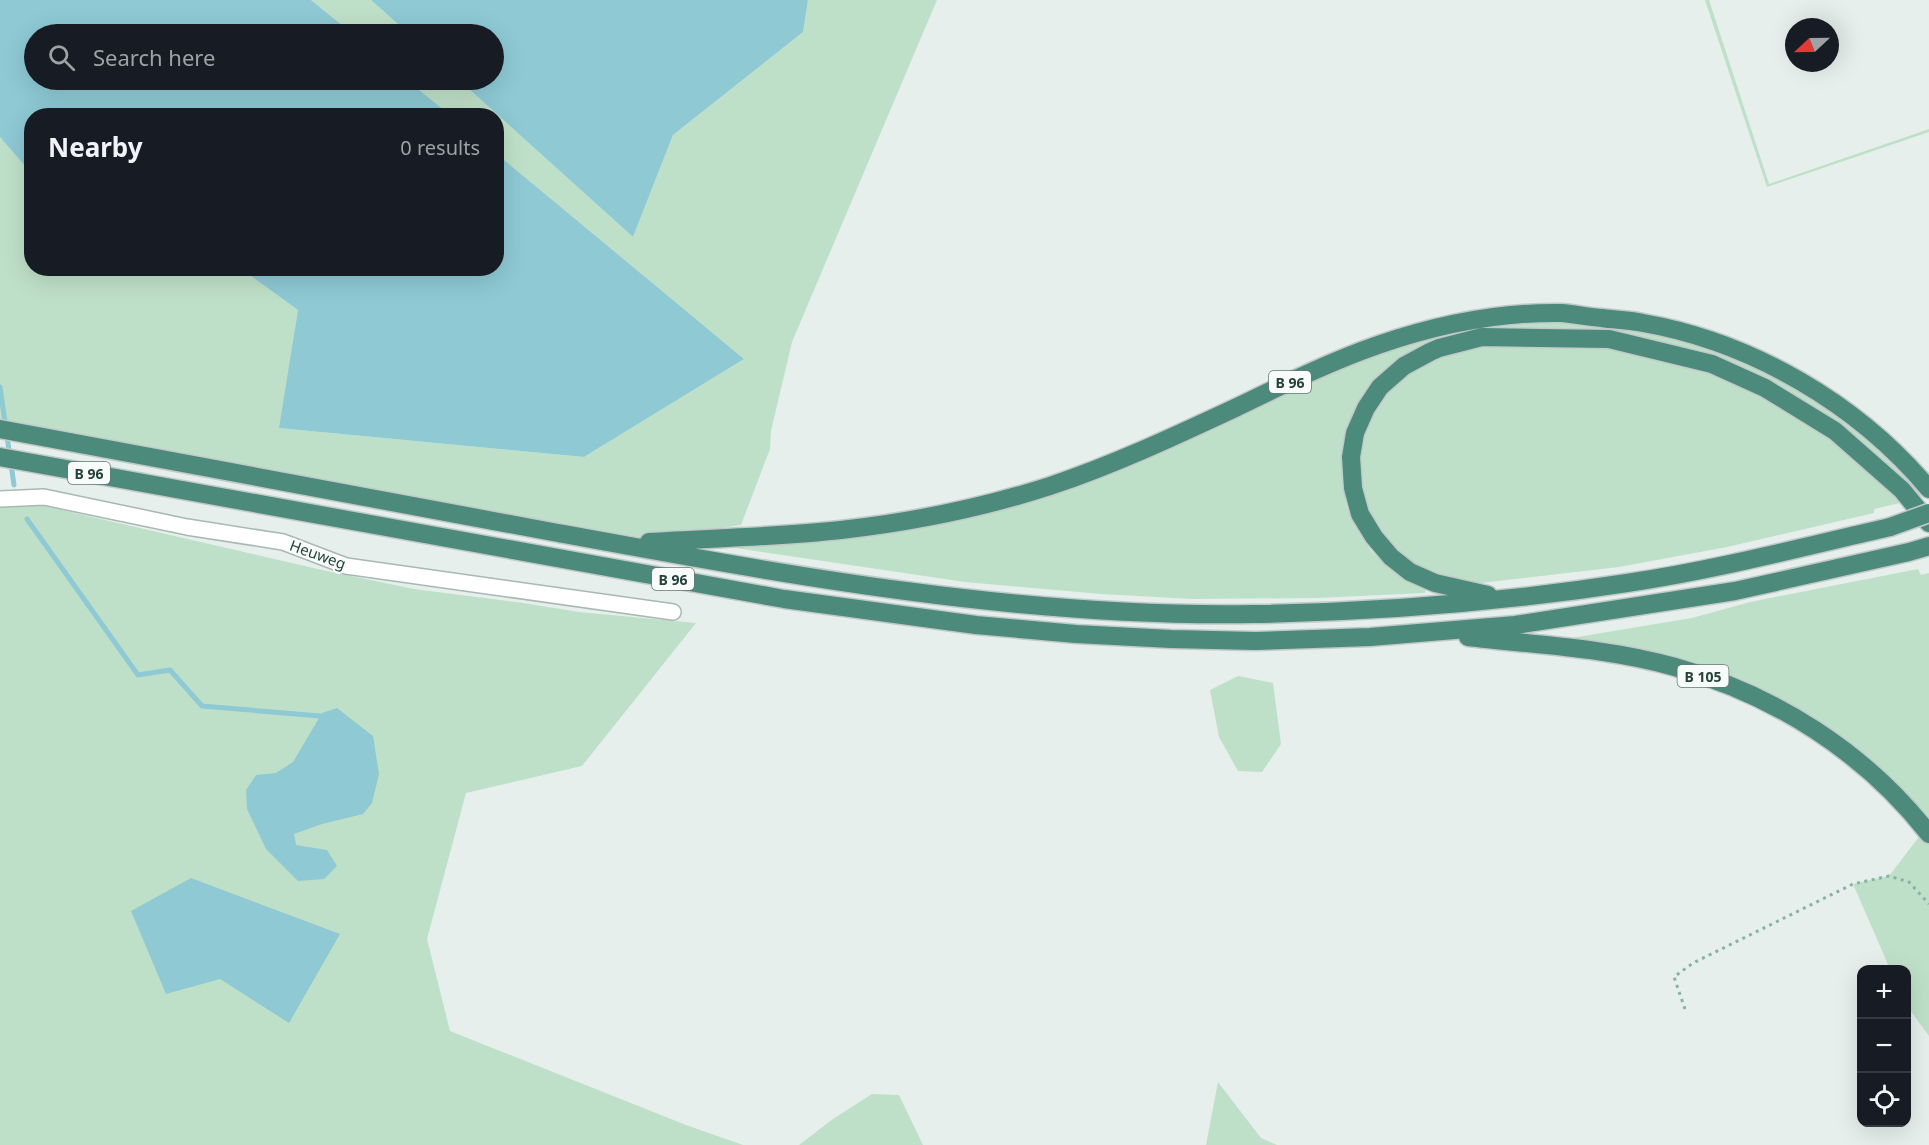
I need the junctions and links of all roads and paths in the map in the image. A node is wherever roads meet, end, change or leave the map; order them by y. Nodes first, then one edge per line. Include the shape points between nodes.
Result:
1 (0, 429) edge
2 (0, 457) edge
3 (1929, 489) edge
4 (0, 499) edge
5 (1929, 513) edge
6 (1929, 523) edge
7 (617, 544) junction
8 (1929, 546) edge
9 (1508, 599) junction
10 (673, 612) dead end
11 (1428, 633) junction
12 (1929, 834) edge
13 (1929, 904) edge
14 (1685, 1009) dead end

1 - 7 highway, B 96
2 - 11 highway, B 96 via 784,599 976,626 1255,641
3 - 7 highway, B 96 via 1863,424 1773,367 1693,335 1643,323 1562,313 1467,322 1378,345 1117,462 968,509 838,530
4 - 10 street, Heuweg via 44,497 187,527 283,542 346,566
5 - 9 highway, B 96, bridge via 1890,527 1726,565
6 - 9 highway, B 96 via 1902,490 1835,431 1765,388 1712,364 1609,339 1482,337 1430,352 1404,366 1380,387 1355,434 1351,458 1353,488 1360,514 1374,537 1410,573 1435,583
7 - 9 highway, B 96 via 880,588 1087,609 1253,614
8 - 11 highway, B 96 via 1735,591 1515,625
11 - 12 highway, B 105 via 1595,651 1673,666 1737,688 1809,725 1845,750 1904,804
13 - 14 path via 1909,882 1889,876 1853,884 1693,963 1674,977

